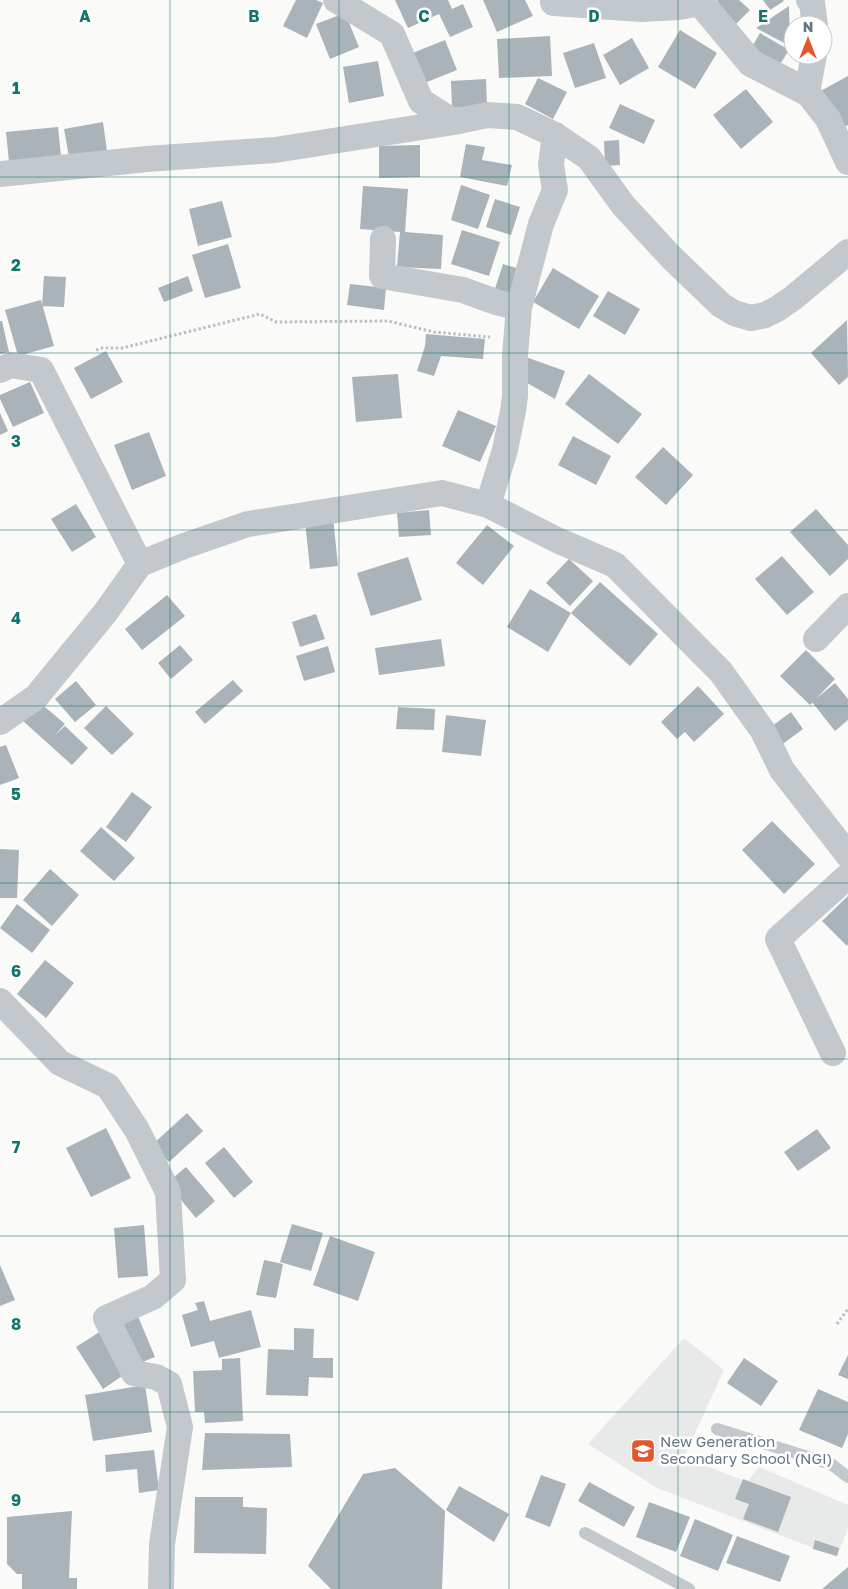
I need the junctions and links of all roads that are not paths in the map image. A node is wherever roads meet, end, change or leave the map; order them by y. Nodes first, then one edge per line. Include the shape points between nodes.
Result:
1 (336, 0) edge
2 (809, 0) edge
3 (699, 1) edge
4 (554, 2) dead end
5 (814, 15) edge
6 (812, 65) edge
7 (807, 92) junction
8 (454, 122) junction
9 (555, 135) junction
10 (848, 162) edge
11 (0, 174) edge
12 (383, 239) dead end
13 (848, 252) edge
14 (519, 308) junction
15 (0, 370) edge
16 (488, 505) junction
17 (140, 564) junction
18 (848, 606) edge
19 (816, 640) dead end
20 (0, 722) edge
21 (848, 856) edge
22 (848, 876) edge
23 (0, 1001) edge
24 (833, 1053) dead end
25 (717, 1429) dead end
26 (848, 1477) edge
27 (585, 1533) dead end
28 (161, 1589) edge
29 (689, 1589) edge

1 - 8 street via 392,34 421,101
2 - 5 street
3 - 4 street via 679,6 641,8
3 - 7 street via 751,63
6 - 7 street
7 - 10 street via 828,120
8 - 9 street via 486,115 517,117
8 - 11 street via 275,150 147,158
9 - 13 street via 589,158 623,205 671,257 720,305 734,313 751,318 777,309
9 - 14 street via 551,165 555,190 541,224
12 - 14 street via 382,276 463,290
14 - 16 street via 513,411
15 - 17 street via 11,365 41,370
16 - 17 street via 442,493 312,513 248,524
16 - 21 street via 614,565 721,672 763,731 782,770
17 - 20 street via 105,613 36,697
18 - 19 street
22 - 24 street via 778,939
23 - 28 street via 60,1063 108,1086 137,1130 168,1192 172,1280 153,1297 106,1318 134,1373 156,1377 169,1384 180,1427 162,1544
25 - 26 lane via 832,1464
27 - 29 lane

